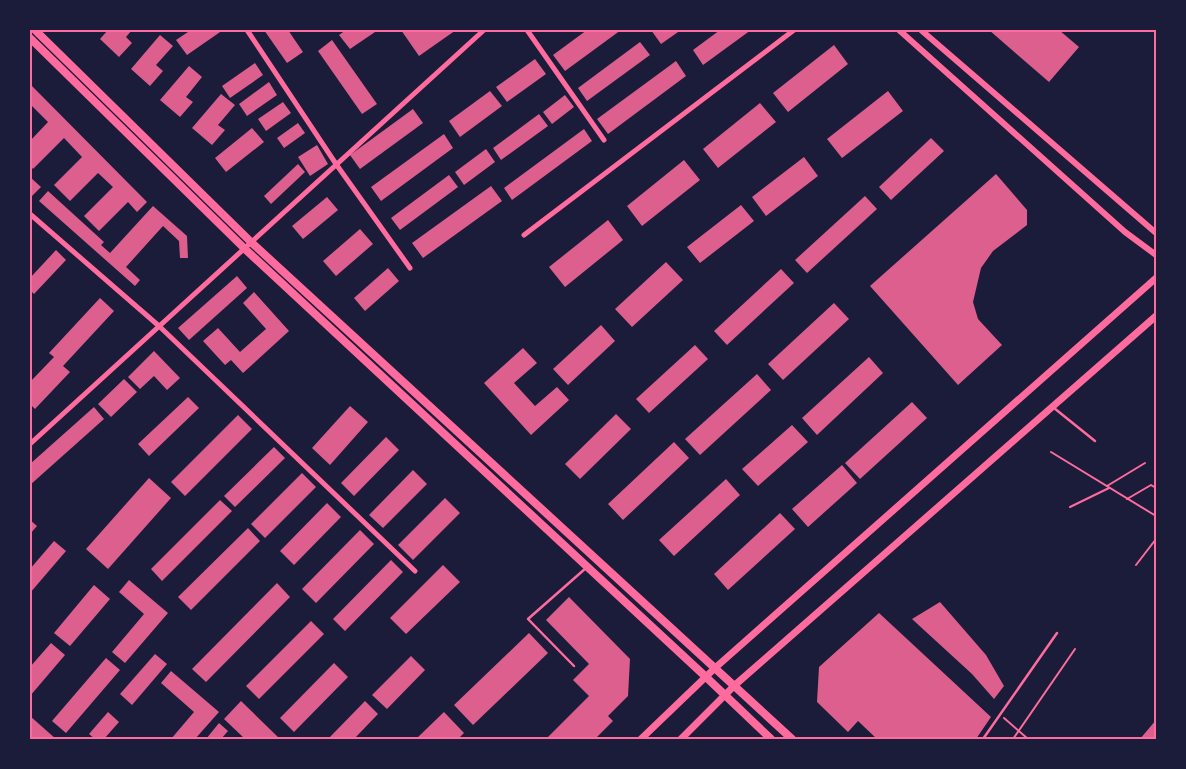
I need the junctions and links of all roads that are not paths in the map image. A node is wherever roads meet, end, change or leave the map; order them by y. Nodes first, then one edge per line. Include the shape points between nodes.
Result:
1 (36, 30) edge
2 (44, 30) edge
3 (247, 30) edge
4 (484, 30) edge
5 (527, 30) edge
6 (794, 30) edge
7 (899, 30) edge
8 (921, 30) edge
9 (30, 38) edge
10 (50, 45) junction
11 (604, 140) dead end
12 (336, 164) junction
13 (30, 214) edge
14 (1156, 233) edge
15 (524, 235) dead end
16 (252, 243) junction
17 (245, 250) junction
18 (1156, 255) edge
19 (410, 268) dead end
20 (1156, 278) edge
21 (1156, 316) edge
22 (159, 326) junction
23 (1053, 407) junction
24 (1096, 441) dead end
25 (30, 444) edge
26 (587, 567) junction
27 (415, 571) dead end
28 (1058, 633) dead end
29 (574, 666) dead end
30 (716, 668) junction
31 (706, 677) junction
32 (735, 685) junction
33 (725, 696) junction
34 (641, 739) edge
35 (681, 739) edge
36 (771, 739) edge
37 (792, 739) edge
38 (983, 739) edge

1 - 10 main road
2 - 10 main road
3 - 12 street
4 - 12 street
5 - 11 street
6 - 15 street
7 - 18 street via 1125,232
8 - 14 street
9 - 17 main road
10 - 16 main road
12 - 16 street
12 - 19 street
13 - 22 street
16 - 17 street
16 - 30 main road
17 - 22 street
17 - 26 main road
20 - 30 main road
21 - 23 main road
22 - 25 street
22 - 27 street
23 - 24 lane
23 - 32 main road
26 - 29 lane via 528,619
26 - 31 main road
28 - 38 lane
30 - 31 main road
30 - 32 main road
31 - 33 main road
31 - 34 main road
32 - 33 main road
32 - 37 main road
33 - 35 main road
33 - 36 main road

